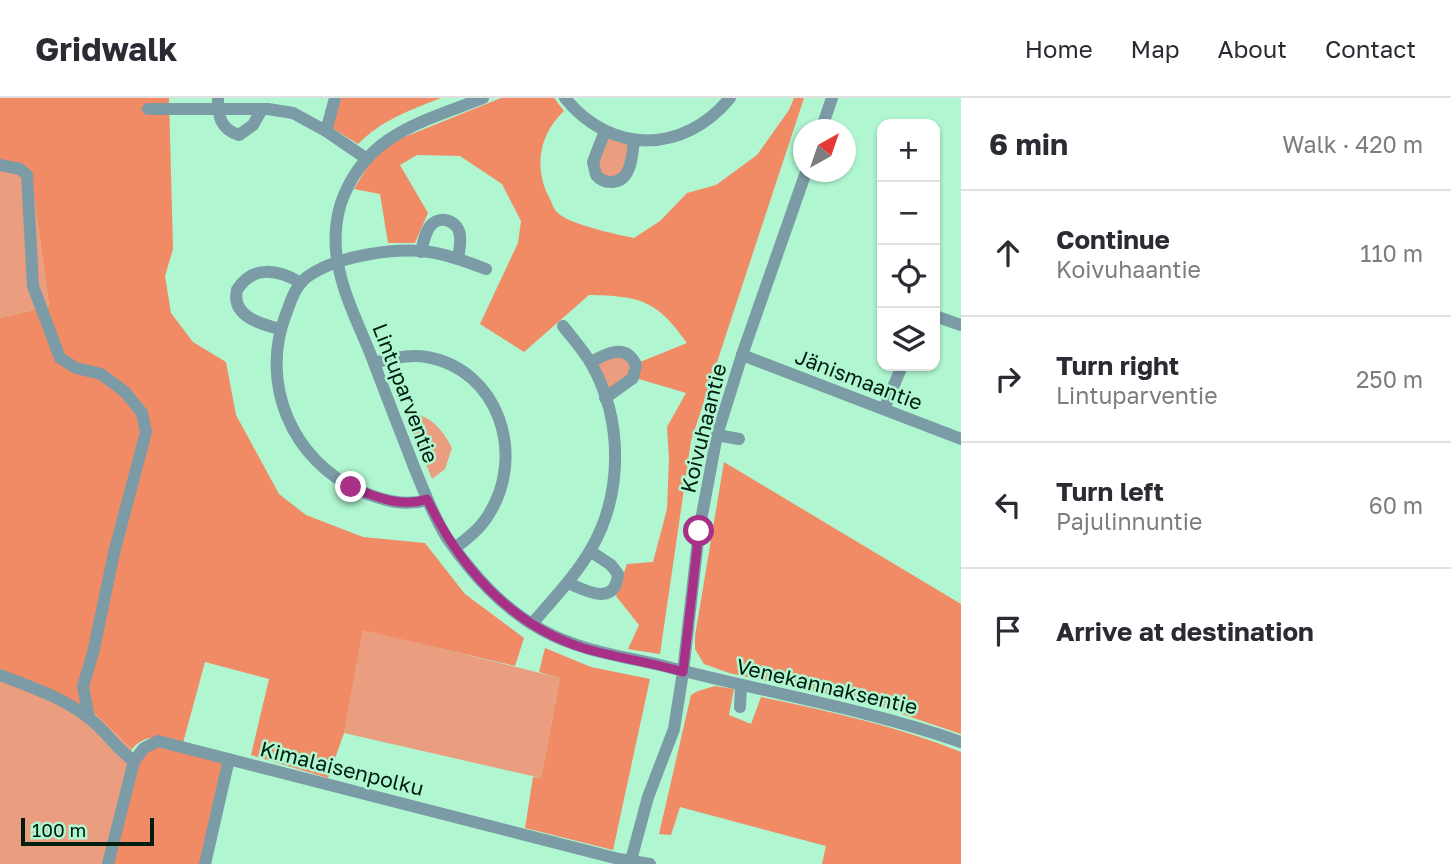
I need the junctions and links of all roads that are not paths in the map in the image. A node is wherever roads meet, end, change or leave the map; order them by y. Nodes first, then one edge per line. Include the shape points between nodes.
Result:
1 (335, 98) edge
2 (483, 98) edge
3 (565, 98) edge
4 (730, 98) edge
5 (832, 98) edge
6 (218, 103) edge
7 (148, 109) dead end
8 (262, 109) junction
9 (825, 119) edge
10 (326, 131) junction
11 (605, 131) junction
12 (634, 140) junction
13 (367, 159) junction
14 (0, 165) edge
15 (803, 182) edge
16 (421, 252) junction
17 (458, 259) junction
18 (337, 263) junction
19 (486, 269) dead end
20 (301, 283) junction
21 (940, 318) edge
22 (961, 325) edge
23 (563, 326) dead end
24 (280, 329) junction
25 (742, 355) junction
26 (591, 362) junction
27 (374, 363) junction
28 (900, 371) edge
29 (605, 398) junction
30 (884, 409) junction
31 (717, 435) junction
32 (739, 439) dead end
33 (961, 439) edge
34 (427, 499) junction
35 (455, 548) junction
36 (590, 551) junction
37 (568, 583) junction
38 (532, 625) junction
39 (683, 672) junction
40 (0, 675) edge
41 (741, 685) junction
42 (740, 707) dead end
43 (89, 718) junction
44 (961, 742) edge
45 (229, 759) junction
46 (134, 761) junction
47 (630, 862) edge
48 (108, 864) edge
49 (205, 864) edge
50 (650, 864) edge

1 - 10 street
2 - 13 street, Lintuparventie via 403,129
3 - 11 street
4 - 12 street via 713,117 691,130 665,139
5 - 9 street
6 - 7 street
6 - 8 street
6 - 8 street via 223,127 239,135 253,125
8 - 10 street via 293,113
10 - 13 street
11 - 12 street
11 - 12 street via 593,162 596,175 607,182 624,177
13 - 18 street, Lintuparventie via 341,205
14 - 43 street via 27,175 33,286 60,359 110,380 136,403 145,422 144,446 83,685
15 - 25 street, Koivuhaantie
16 - 17 street
16 - 17 street via 430,227 447,220 460,232
16 - 18 street via 373,254
17 - 19 street
18 - 20 street
18 - 27 street, Lintuparventie
20 - 24 street
20 - 24 street via 264,271 237,290 236,302 242,313
21 - 22 street
23 - 26 street
24 - 34 street via 277,386 289,422 311,454 334,477 366,493 402,504
25 - 30 street, Jänismaantie
25 - 31 street, Koivuhaantie
26 - 29 street
26 - 29 street via 617,351 629,355 636,365 633,379
27 - 34 street, Lintuparventie
27 - 35 street via 409,356 442,361 480,387 501,420 507,464 495,503 479,528
28 - 30 street
29 - 36 street via 615,470 607,511
30 - 33 street, Jänismaantie
31 - 32 street
31 - 39 street, Koivuhaantie via 699,531
34 - 35 street, Lintuparventie
35 - 38 street, Lintuparventie via 487,588
36 - 37 street
36 - 37 street via 618,573 611,590 592,594
37 - 38 street
38 - 39 street, Lintuparventie via 586,649
39 - 41 street, Venekannaksentie
39 - 47 street, Koivuhaantie via 674,729
40 - 43 street via 59,699
41 - 42 street
41 - 44 street, Venekannaksentie via 865,712
43 - 46 street
45 - 46 street, Kimalaisenpolku via 158,741 144,748
45 - 47 street, Kimalaisenpolku
45 - 49 street
46 - 48 street
47 - 50 street, Kimalaisenpolku

